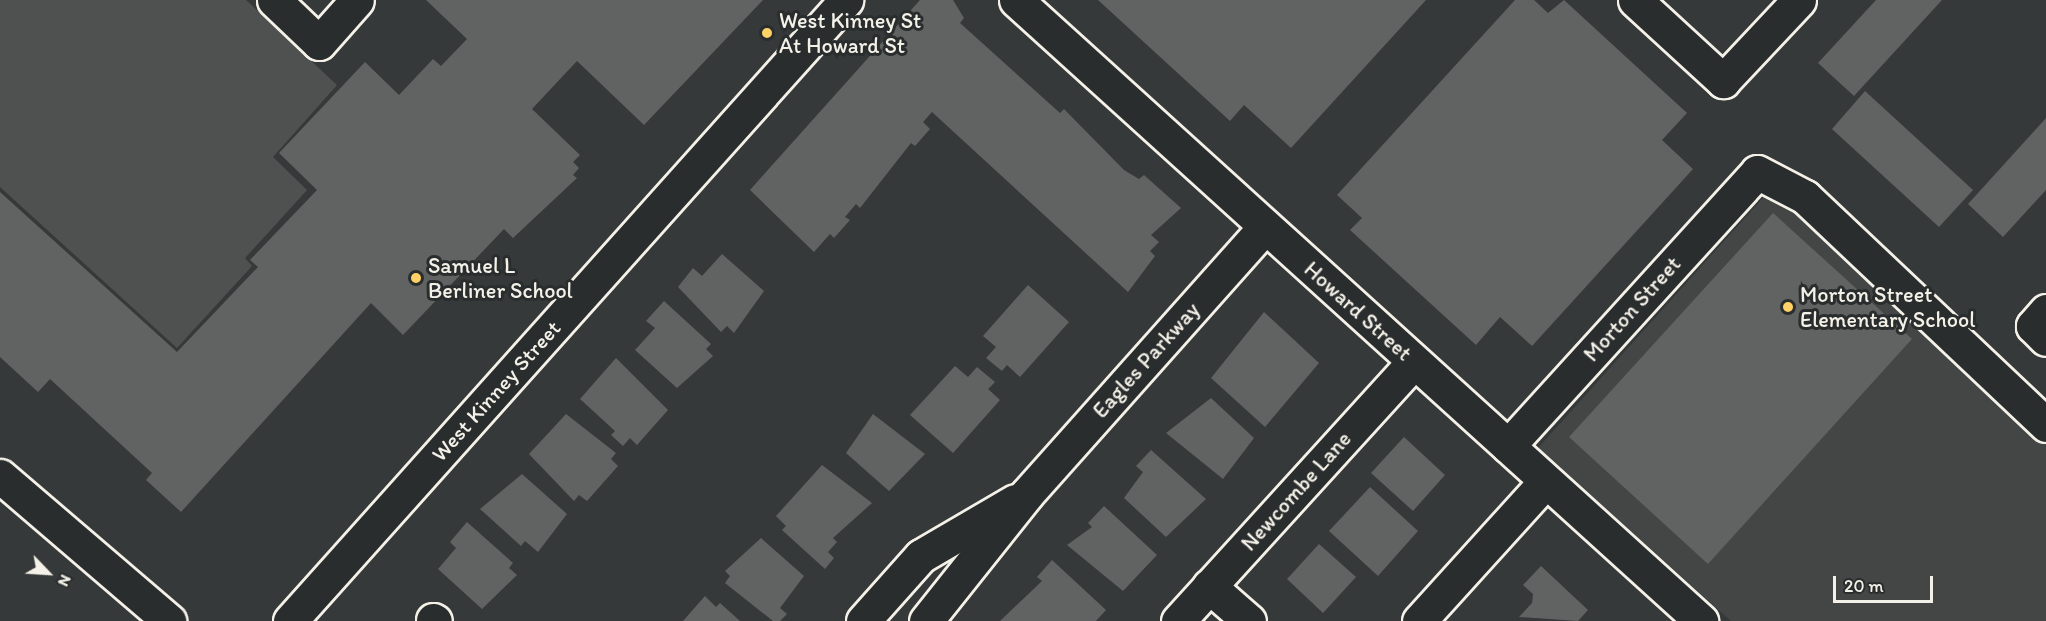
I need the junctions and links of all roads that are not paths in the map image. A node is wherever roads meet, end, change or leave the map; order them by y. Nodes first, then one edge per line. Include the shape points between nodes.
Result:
1 (274, 0) edge
2 (357, 0) edge
3 (846, 0) edge
4 (1016, 0) edge
5 (1799, 0) edge
6 (1649, 4) edge
7 (1265, 227) junction
8 (2046, 311) edge
9 (2046, 339) edge
10 (1414, 362) junction
11 (2046, 425) edge
12 (1508, 446) junction
13 (0, 476) edge
14 (1545, 481) junction
15 (1027, 494) junction
16 (1209, 586) junction
17 (169, 621) edge
18 (290, 621) edge
19 (863, 621) edge
20 (926, 621) edge
21 (1178, 621) edge
22 (1249, 621) edge
23 (1419, 621) edge
24 (1701, 621) edge

1 - 2 street via 319,43
3 - 18 street, West Kinney Street
4 - 7 street, Howard Street
5 - 6 street via 1723,81
7 - 10 street, Howard Street
7 - 15 street, Eagles Parkway
8 - 9 street via 2033,326
10 - 12 street, Howard Street
10 - 16 street, Newcombe Lane
11 - 12 street, Morton Street via 1804,197 1757,172
12 - 14 street, Howard Street
13 - 17 street
14 - 23 street
14 - 24 street, Howard Street
15 - 19 street, Eagles Parkway via 921,556
15 - 20 street, Eagles Parkway
16 - 21 street, Newcombe Lane
16 - 22 street

